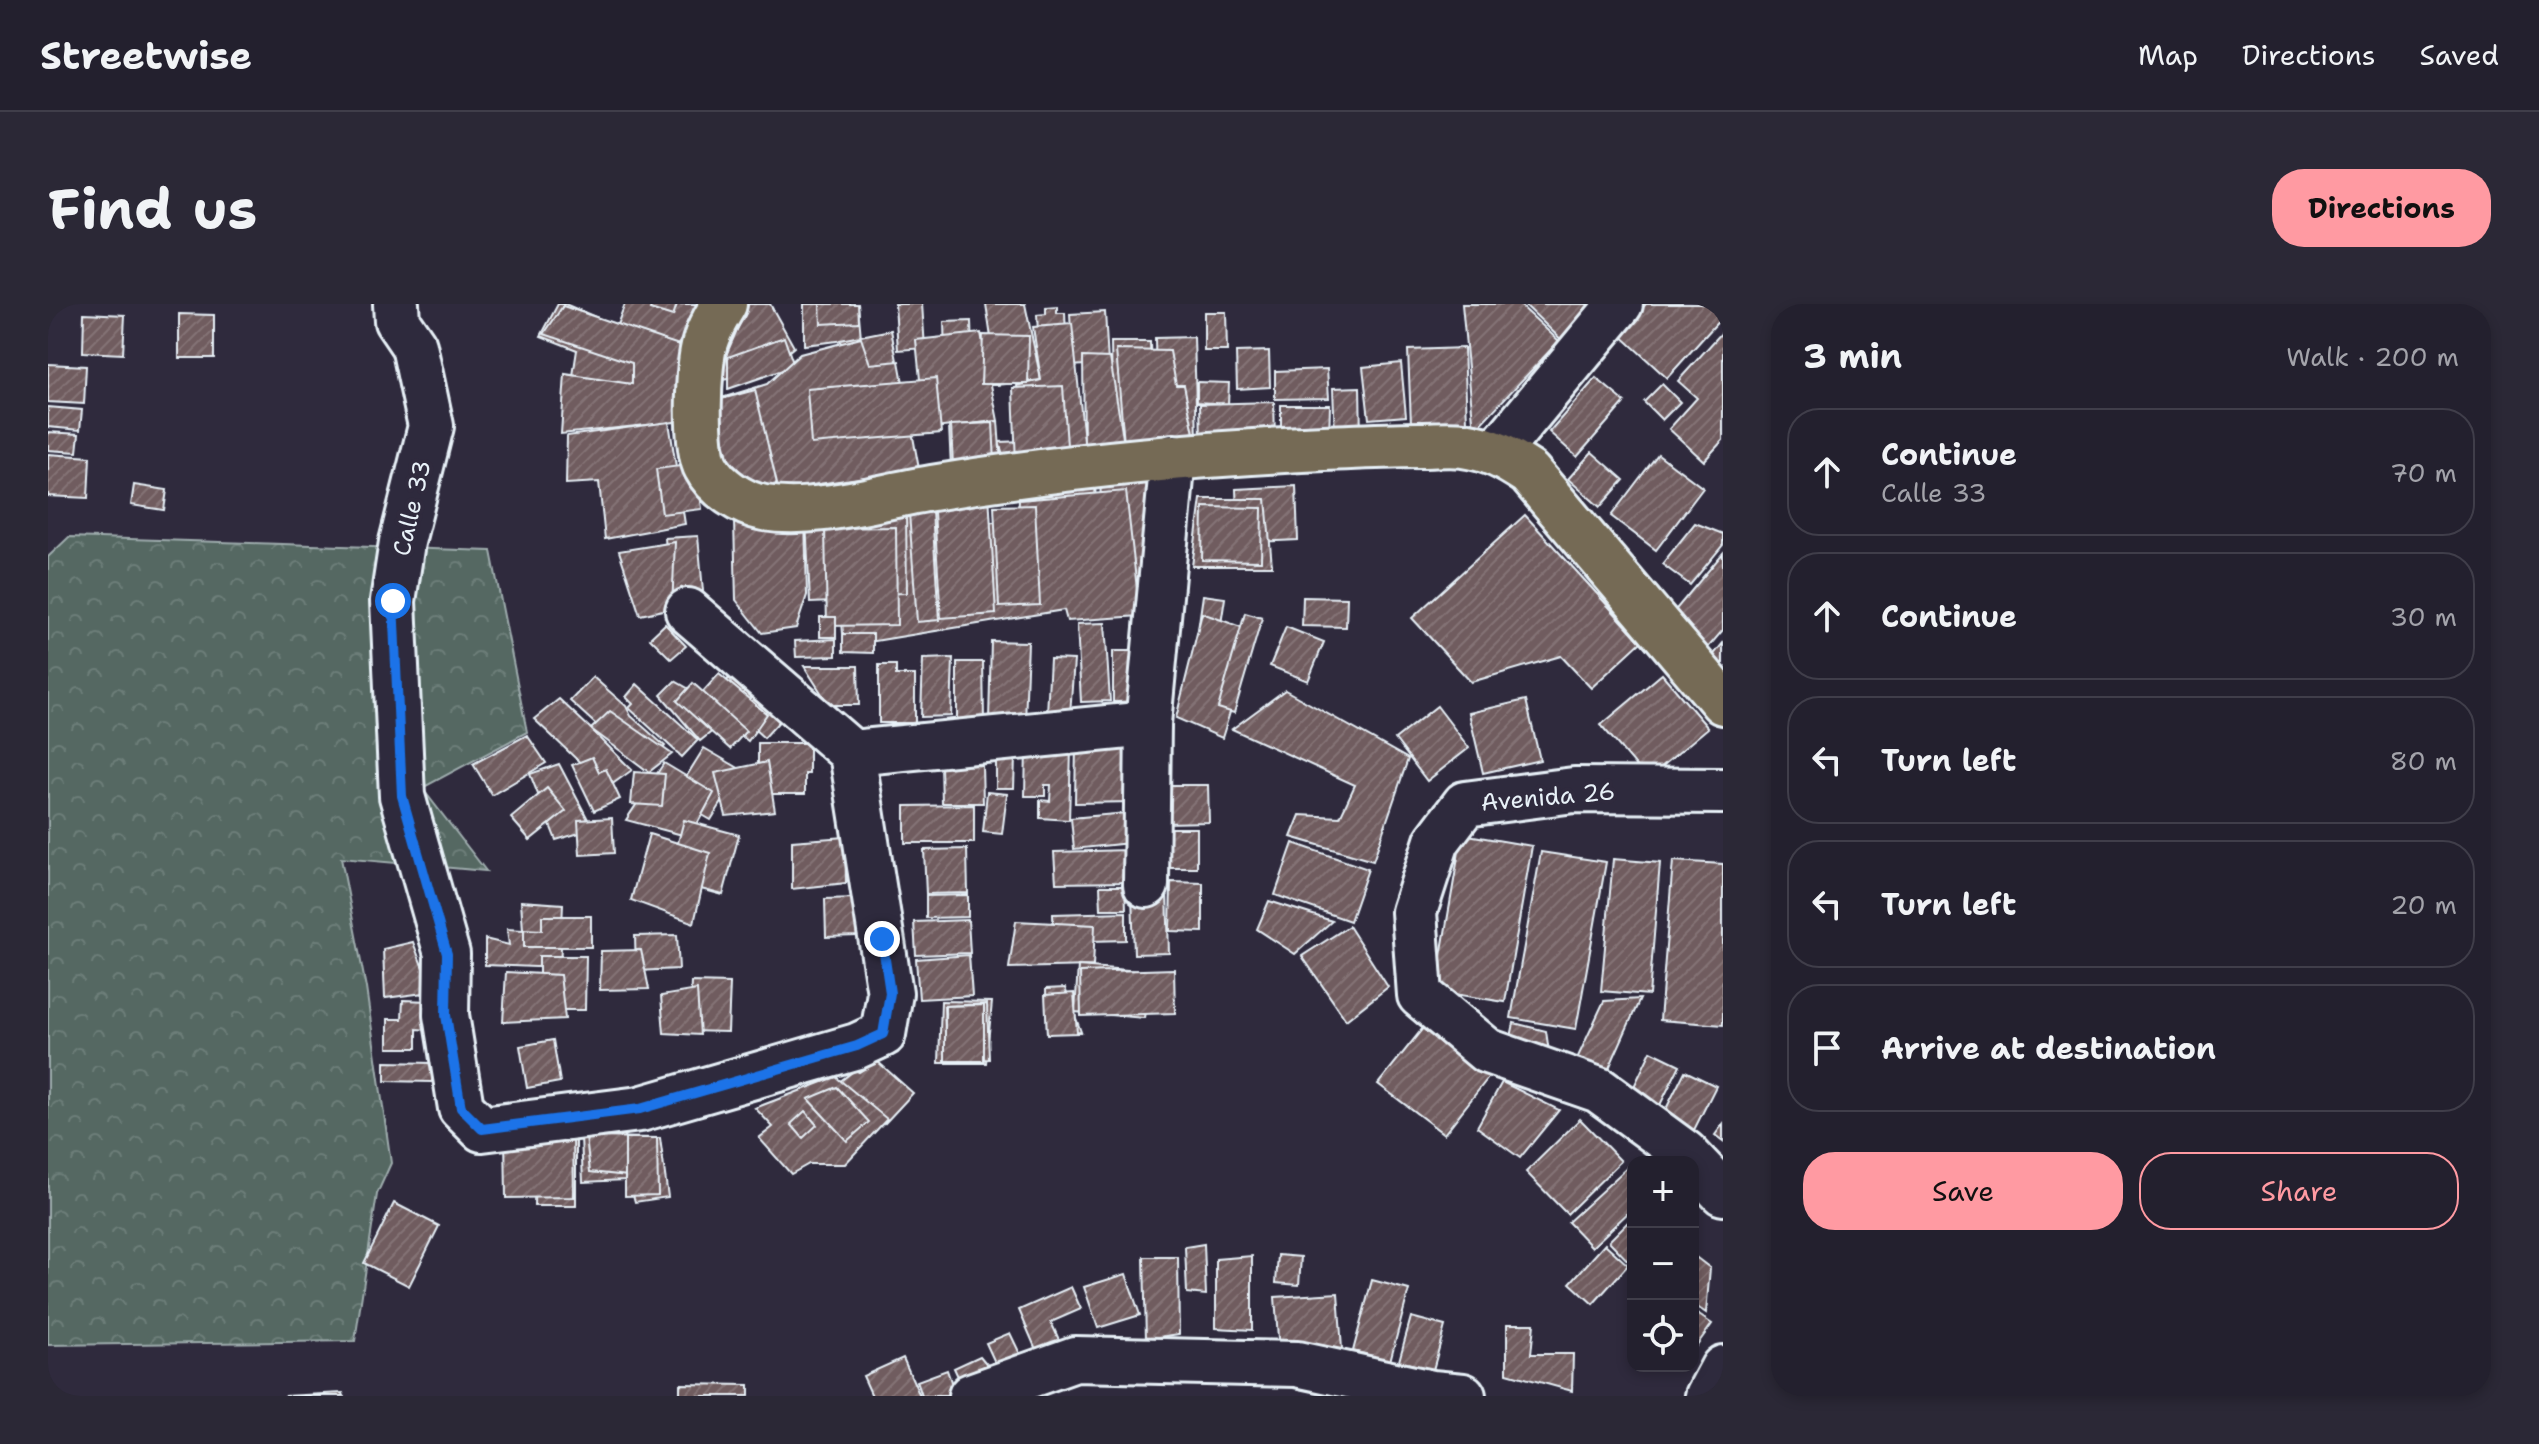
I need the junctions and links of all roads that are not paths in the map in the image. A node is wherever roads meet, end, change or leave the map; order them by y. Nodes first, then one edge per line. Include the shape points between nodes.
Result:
1 (396, 304) edge
2 (724, 304) edge
3 (1620, 304) edge
4 (1497, 452) junction
5 (1173, 457) junction
6 (688, 611) dead end
7 (1723, 702) edge
8 (1148, 724) junction
9 (852, 753) junction
10 (1723, 791) edge
11 (1146, 885) dead end
12 (1723, 1193) edge
13 (1723, 1368) edge
14 (971, 1396) edge
15 (1463, 1396) edge
16 (1708, 1396) edge

1 - 9 street, Calle 33 via 397,321 414,346 431,426 393,601 402,796 447,954 446,1015 461,1108 482,1129 640,1109 883,1034 890,993
2 - 5 main road via 704,343 704,465 715,481 762,508 836,505 1038,472
3 - 4 street
4 - 5 main road via 1461,444
4 - 7 main road via 1529,473
5 - 8 street
6 - 9 street
8 - 9 street
8 - 11 street
10 - 12 street, Avenida 26 via 1574,790 1465,804 1437,841 1414,912 1420,995 1487,1051 1599,1090 1685,1153
13 - 16 street
14 - 15 street via 1075,1359 1297,1364

